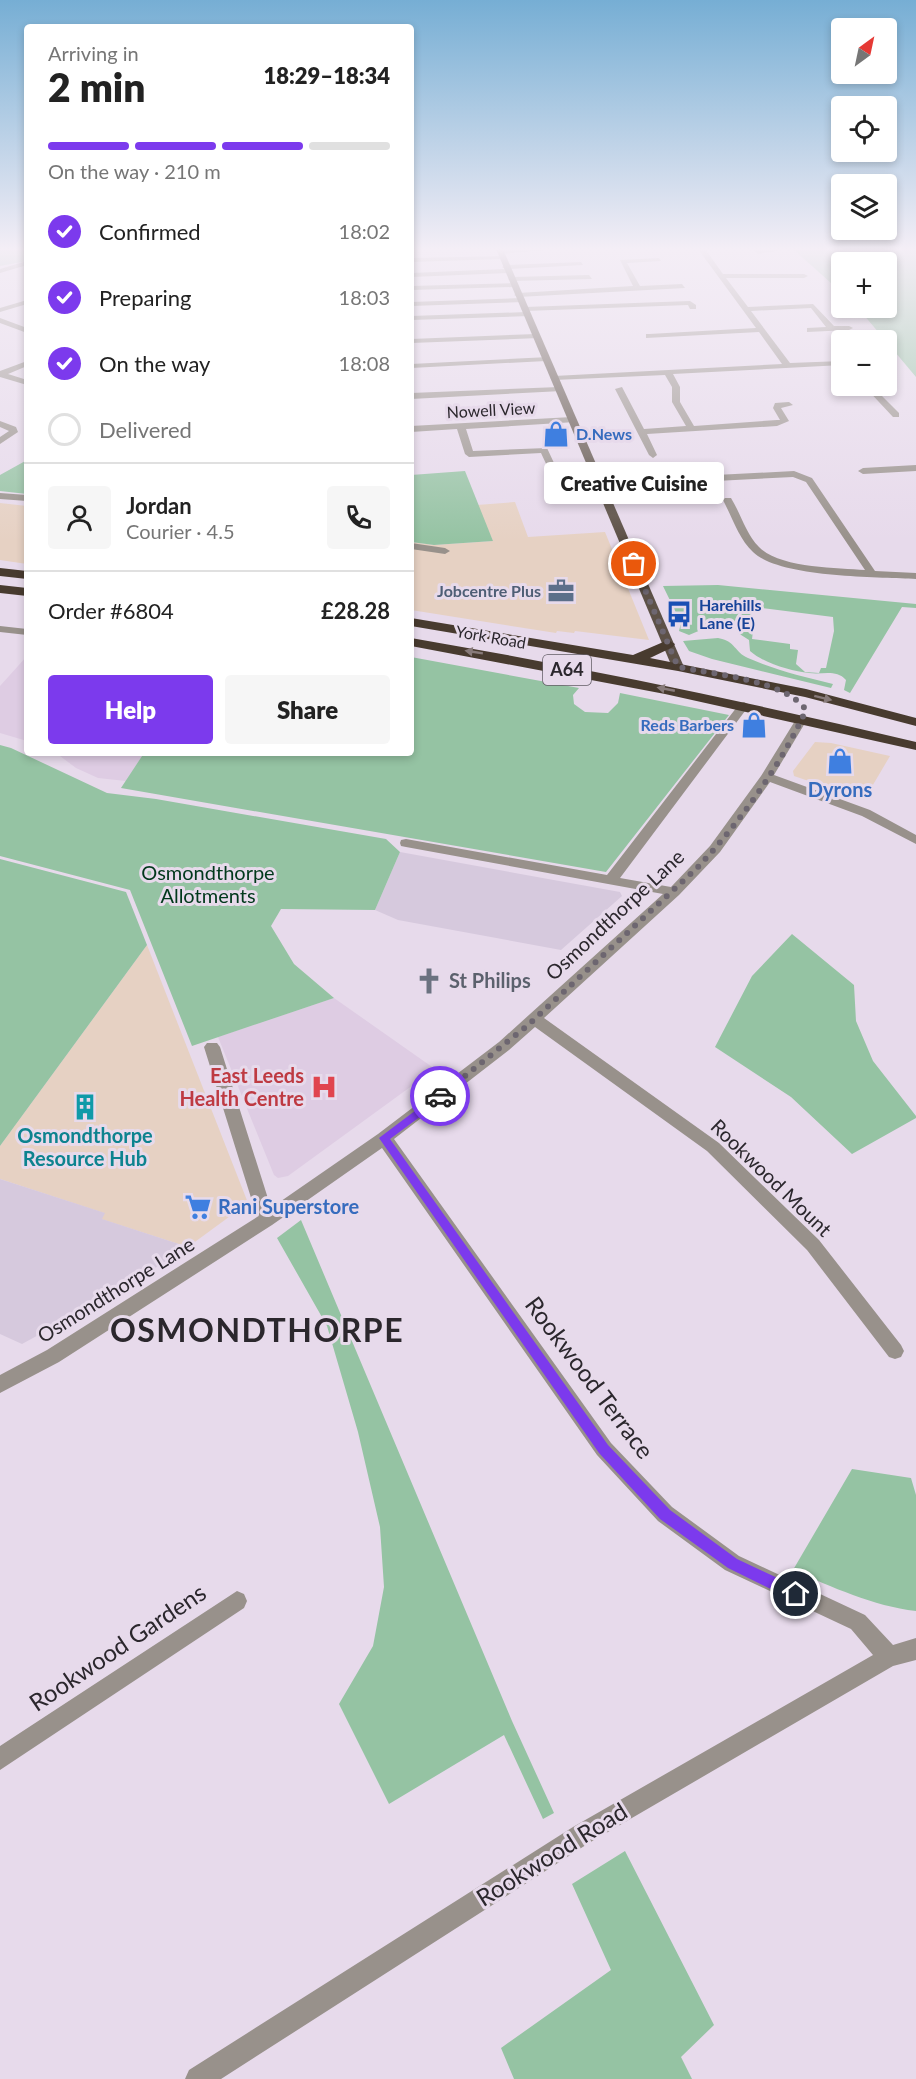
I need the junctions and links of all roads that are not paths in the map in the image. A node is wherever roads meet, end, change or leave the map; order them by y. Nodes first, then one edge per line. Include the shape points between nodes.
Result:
1 (540, 346) edge
2 (772, 346) edge
3 (546, 359) junction
4 (831, 363) edge
5 (24, 364) edge
6 (787, 365) junction
7 (414, 366) edge
8 (668, 372) junction
9 (1, 374) edge
10 (554, 378) junction
11 (24, 382) edge
12 (559, 389) junction
13 (619, 389) dead end
14 (414, 396) edge
15 (878, 396) edge
16 (789, 405) dead end
17 (896, 415) dead end
18 (572, 420) junction
19 (782, 422) junction
20 (798, 423) dead end
21 (0, 424) edge
22 (461, 427) junction
23 (414, 429) edge
24 (692, 429) junction
25 (641, 432) junction
26 (0, 441) edge
27 (653, 455) dead end
28 (916, 468) edge
29 (863, 471) dead end
30 (600, 484) junction
31 (581, 495) dead end
32 (0, 496) edge
33 (24, 498) edge
34 (728, 500) dead end
35 (414, 546) edge
36 (445, 551) dead end
37 (0, 572) edge
38 (871, 572) junction
39 (24, 575) edge
40 (916, 576) edge
41 (0, 589) edge
42 (24, 592) edge
43 (414, 622) edge
44 (0, 629) edge
45 (24, 632) edge
46 (414, 642) edge
47 (668, 644) junction
48 (634, 659) junction
49 (678, 667) junction
50 (766, 685) junction
51 (723, 700) junction
52 (744, 705) junction
53 (802, 718) junction
54 (916, 722) edge
55 (916, 746) edge
56 (767, 777) junction
57 (916, 840) edge
58 (406, 843) dead end
59 (611, 880) junction
60 (674, 892) junction
61 (535, 1018) junction
62 (212, 1047) dead end
63 (384, 1138) junction
64 (266, 1220) junction
65 (895, 1351) dead end
66 (0, 1385) edge
67 (237, 1601) dead end
68 (916, 1649) edge
69 (889, 1657) junction
70 (0, 1759) edge
71 (198, 2079) edge

1 - 3 main road
2 - 6 street
3 - 7 street
3 - 10 main road
4 - 6 street
5 - 9 street
6 - 8 street
8 - 10 street
8 - 24 street via 676,387 676,402
9 - 11 street
10 - 12 main road
12 - 14 street
12 - 18 main road
13 - 25 street
15 - 17 street
16 - 19 street via 778,405
18 - 22 street, Nowell View
18 - 30 main road
19 - 20 street
19 - 24 street
21 - 26 street via 14,432
22 - 23 street, Nowell View
22 - 31 street via 469,454 544,450 565,496
24 - 25 street
25 - 27 street
28 - 29 street
30 - 38 street via 794,474 809,480
30 - 47 main road
32 - 33 street
34 - 38 street via 755,548 768,559 791,566
35 - 36 street
37 - 39 highway
38 - 40 street
41 - 42 highway
43 - 48 highway, York Road / A64
44 - 45 street
51 -> 46 highway, York Road / A64
47 - 48 highway
47 - 49 main road
48 - 49 highway, York Road / A64
49 - 50 highway, York Road / A64
49 - 51 highway via 690,681
50 - 53 highway via 799,701 806,710
50 -> 54 highway, York Road / A64
51 - 52 highway, York Road / A64
52 - 53 highway, York Road / A64
52 - 59 street
53 - 55 highway, York Road / A64
53 - 56 street, Osmondthorpe Lane
56 - 57 street via 858,810
56 - 60 street, Osmondthorpe Lane via 715,849
58 - 59 street
59 - 60 street
60 - 61 street, Osmondthorpe Lane
61 - 63 street, Osmondthorpe Lane
61 - 65 street, Rookwood Mount via 713,1147 813,1245
62 - 64 street
63 - 64 street, Osmondthorpe Lane
63 - 69 street, Rookwood Terrace via 604,1449 665,1514 732,1563 858,1622
64 - 66 street, Osmondthorpe Lane via 53,1356
67 - 70 street, Rookwood Gardens
68 - 69 street, Rookwood Road
69 - 71 street, Rookwood Road via 581,1835

